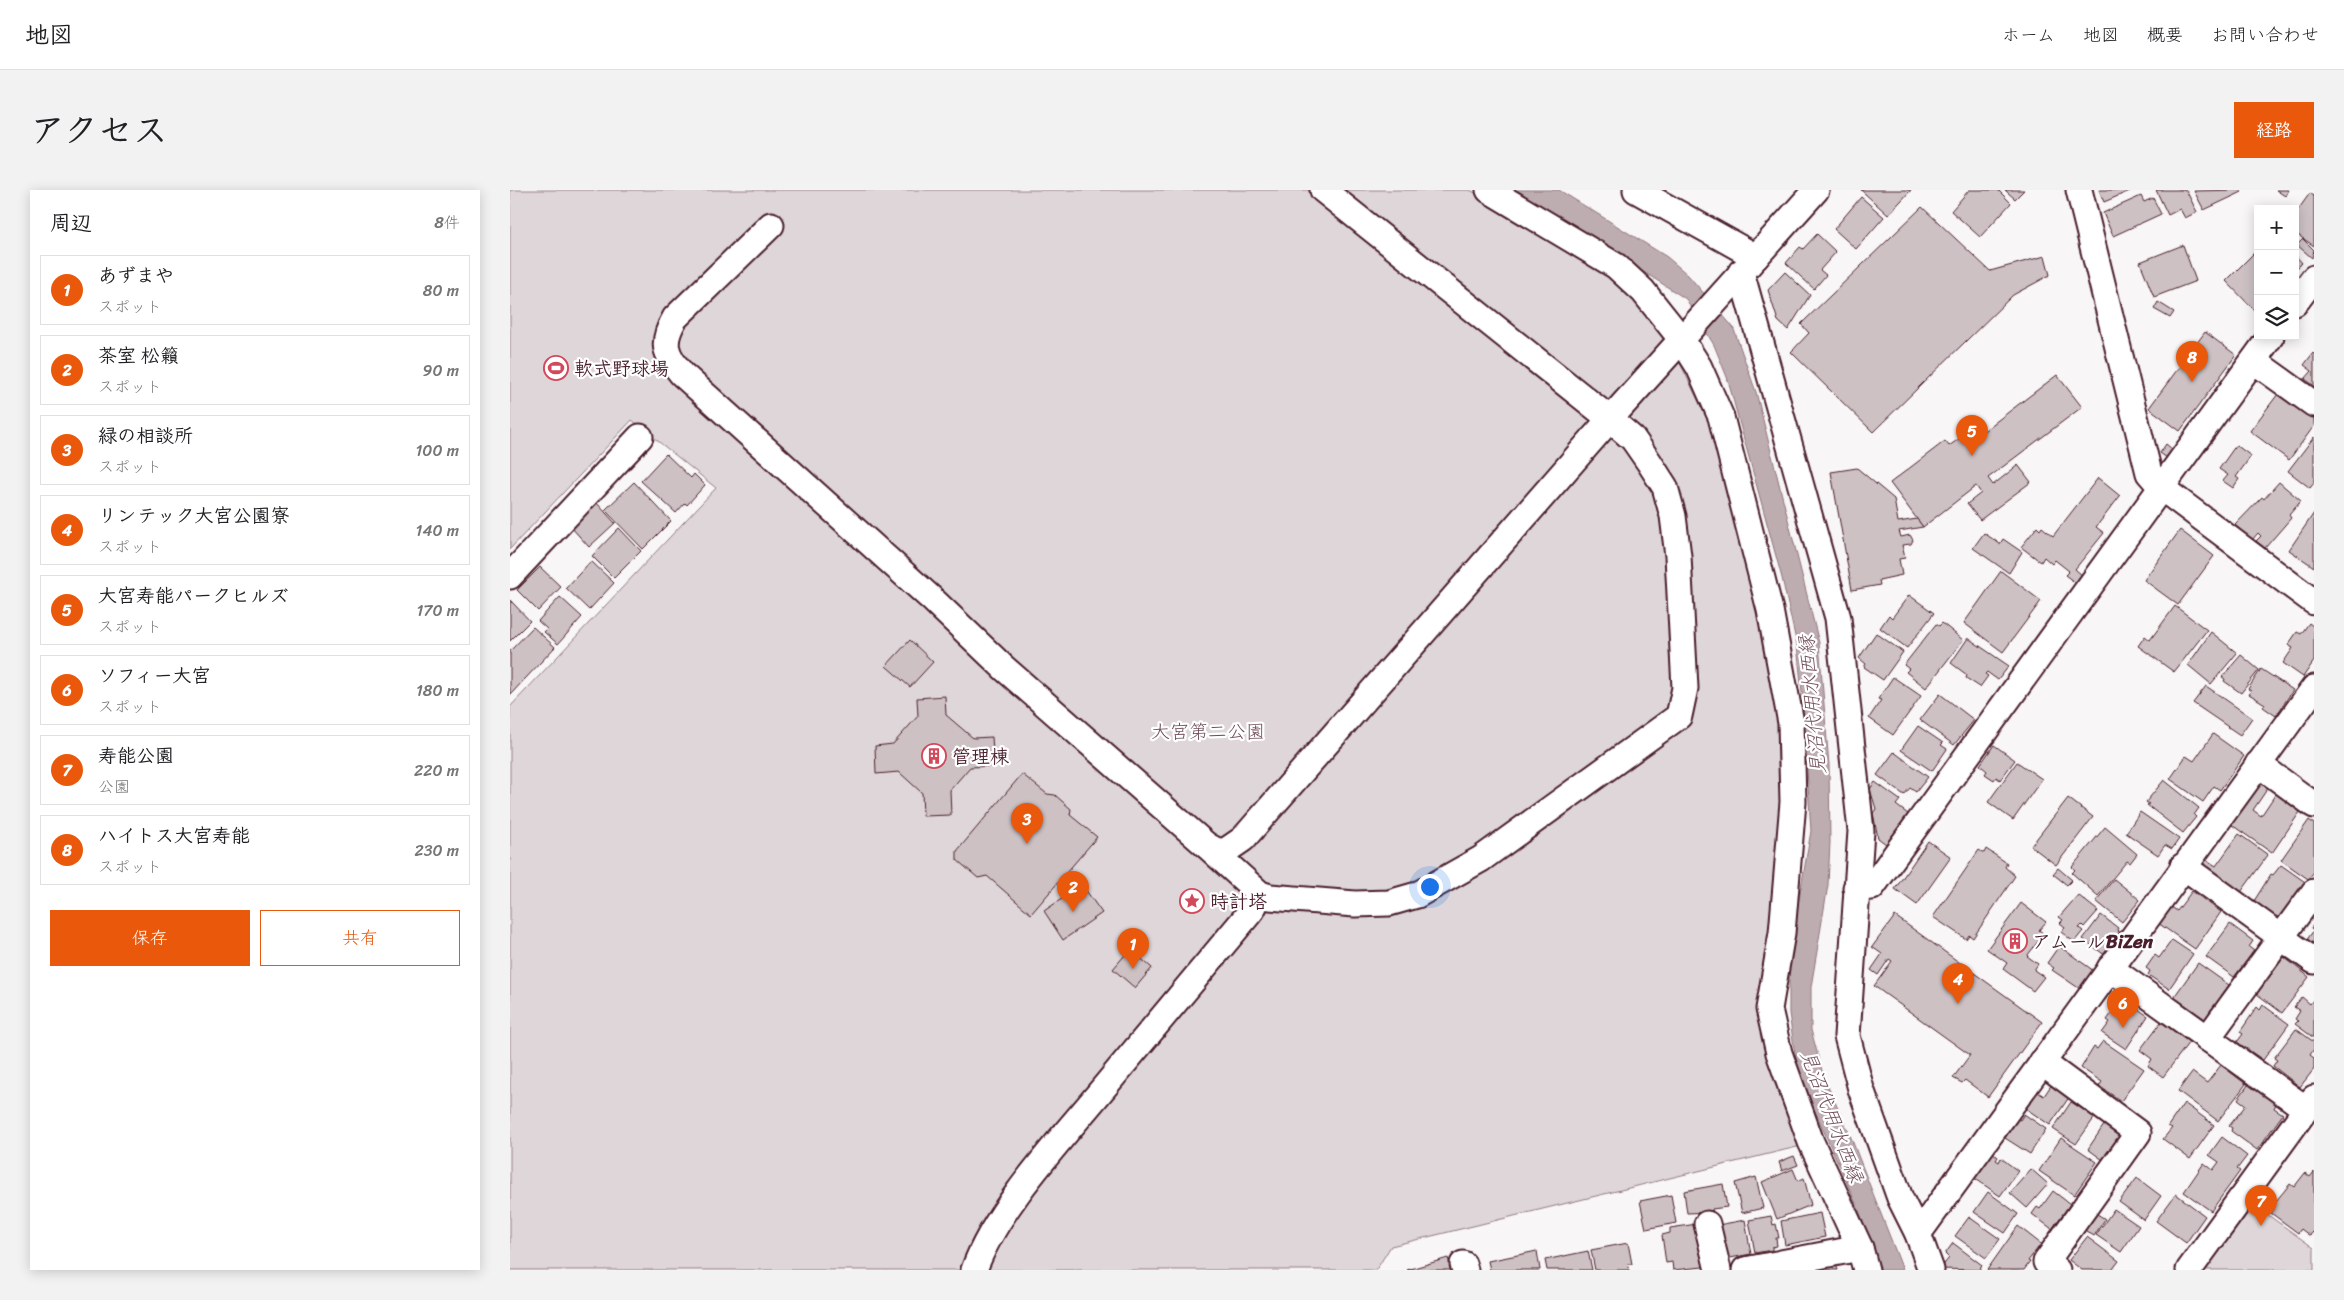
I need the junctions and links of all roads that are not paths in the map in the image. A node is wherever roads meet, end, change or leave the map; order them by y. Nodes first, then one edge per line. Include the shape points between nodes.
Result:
1 (1323, 190) edge
2 (1489, 190) edge
3 (1636, 190) edge
4 (1816, 190) edge
5 (2078, 190) edge
6 (771, 225) dead end
7 (1743, 271) junction
8 (2314, 278) edge
9 (2299, 298) edge
10 (1687, 334) junction
11 (2269, 340) edge
12 (2254, 361) junction
13 (2314, 404) edge
14 (1610, 419) junction
15 (640, 437) dead end
16 (2163, 489) junction
17 (510, 576) edge
18 (2314, 602) edge
19 (2314, 688) edge
20 (2258, 764) junction
21 (2314, 806) edge
22 (1206, 845) junction
23 (2183, 866) junction
24 (1856, 888) junction
25 (2314, 892) edge
26 (1260, 894) junction
27 (2281, 937) junction
28 (2314, 961) edge
29 (2110, 968) junction
30 (2207, 1039) junction
31 (2042, 1062) junction
32 (2310, 1104) edge
33 (1707, 1224) dead end
34 (1918, 1234) junction
35 (1863, 1259) edge
36 (974, 1270) edge
37 (1718, 1270) edge
38 (1745, 1270) edge
39 (1931, 1270) edge
40 (2057, 1270) edge
41 (2189, 1270) edge

1 - 14 street
2 - 10 street via 1616,266
3 - 7 street
4 - 7 street
5 - 16 street via 2149,473
6 - 22 street via 675,318 667,332 666,350 672,363 934,600 1004,668
7 - 10 street
7 - 24 street via 1838,618 1861,832
8 - 9 street
10 - 14 street
10 - 35 street via 1721,417 1770,610 1791,723 1793,802 1782,933 1769,1009 1779,1052 1808,1133
11 - 12 street
12 - 13 street
12 - 16 street
14 - 22 street via 1243,839 1224,852
14 - 26 street via 1633,439 1666,487 1673,516 1685,688 1679,716 1481,859 1417,895 1389,903 1355,904
15 - 17 street
16 - 18 street
16 - 24 street via 1872,887
19 - 20 street
20 - 21 street
20 - 23 street
22 - 26 street
23 - 27 street
23 - 29 street
24 - 34 street via 1847,1036 1861,1089 1900,1198
25 - 27 street
26 - 36 street via 1252,910 1005,1211
27 - 28 street
27 - 30 street
29 - 30 street
29 - 31 street
30 - 32 street
31 - 34 street
31 - 40 street via 2138,1133 2046,1262
32 - 41 street
33 - 37 street
34 - 39 street
35 - 38 street

